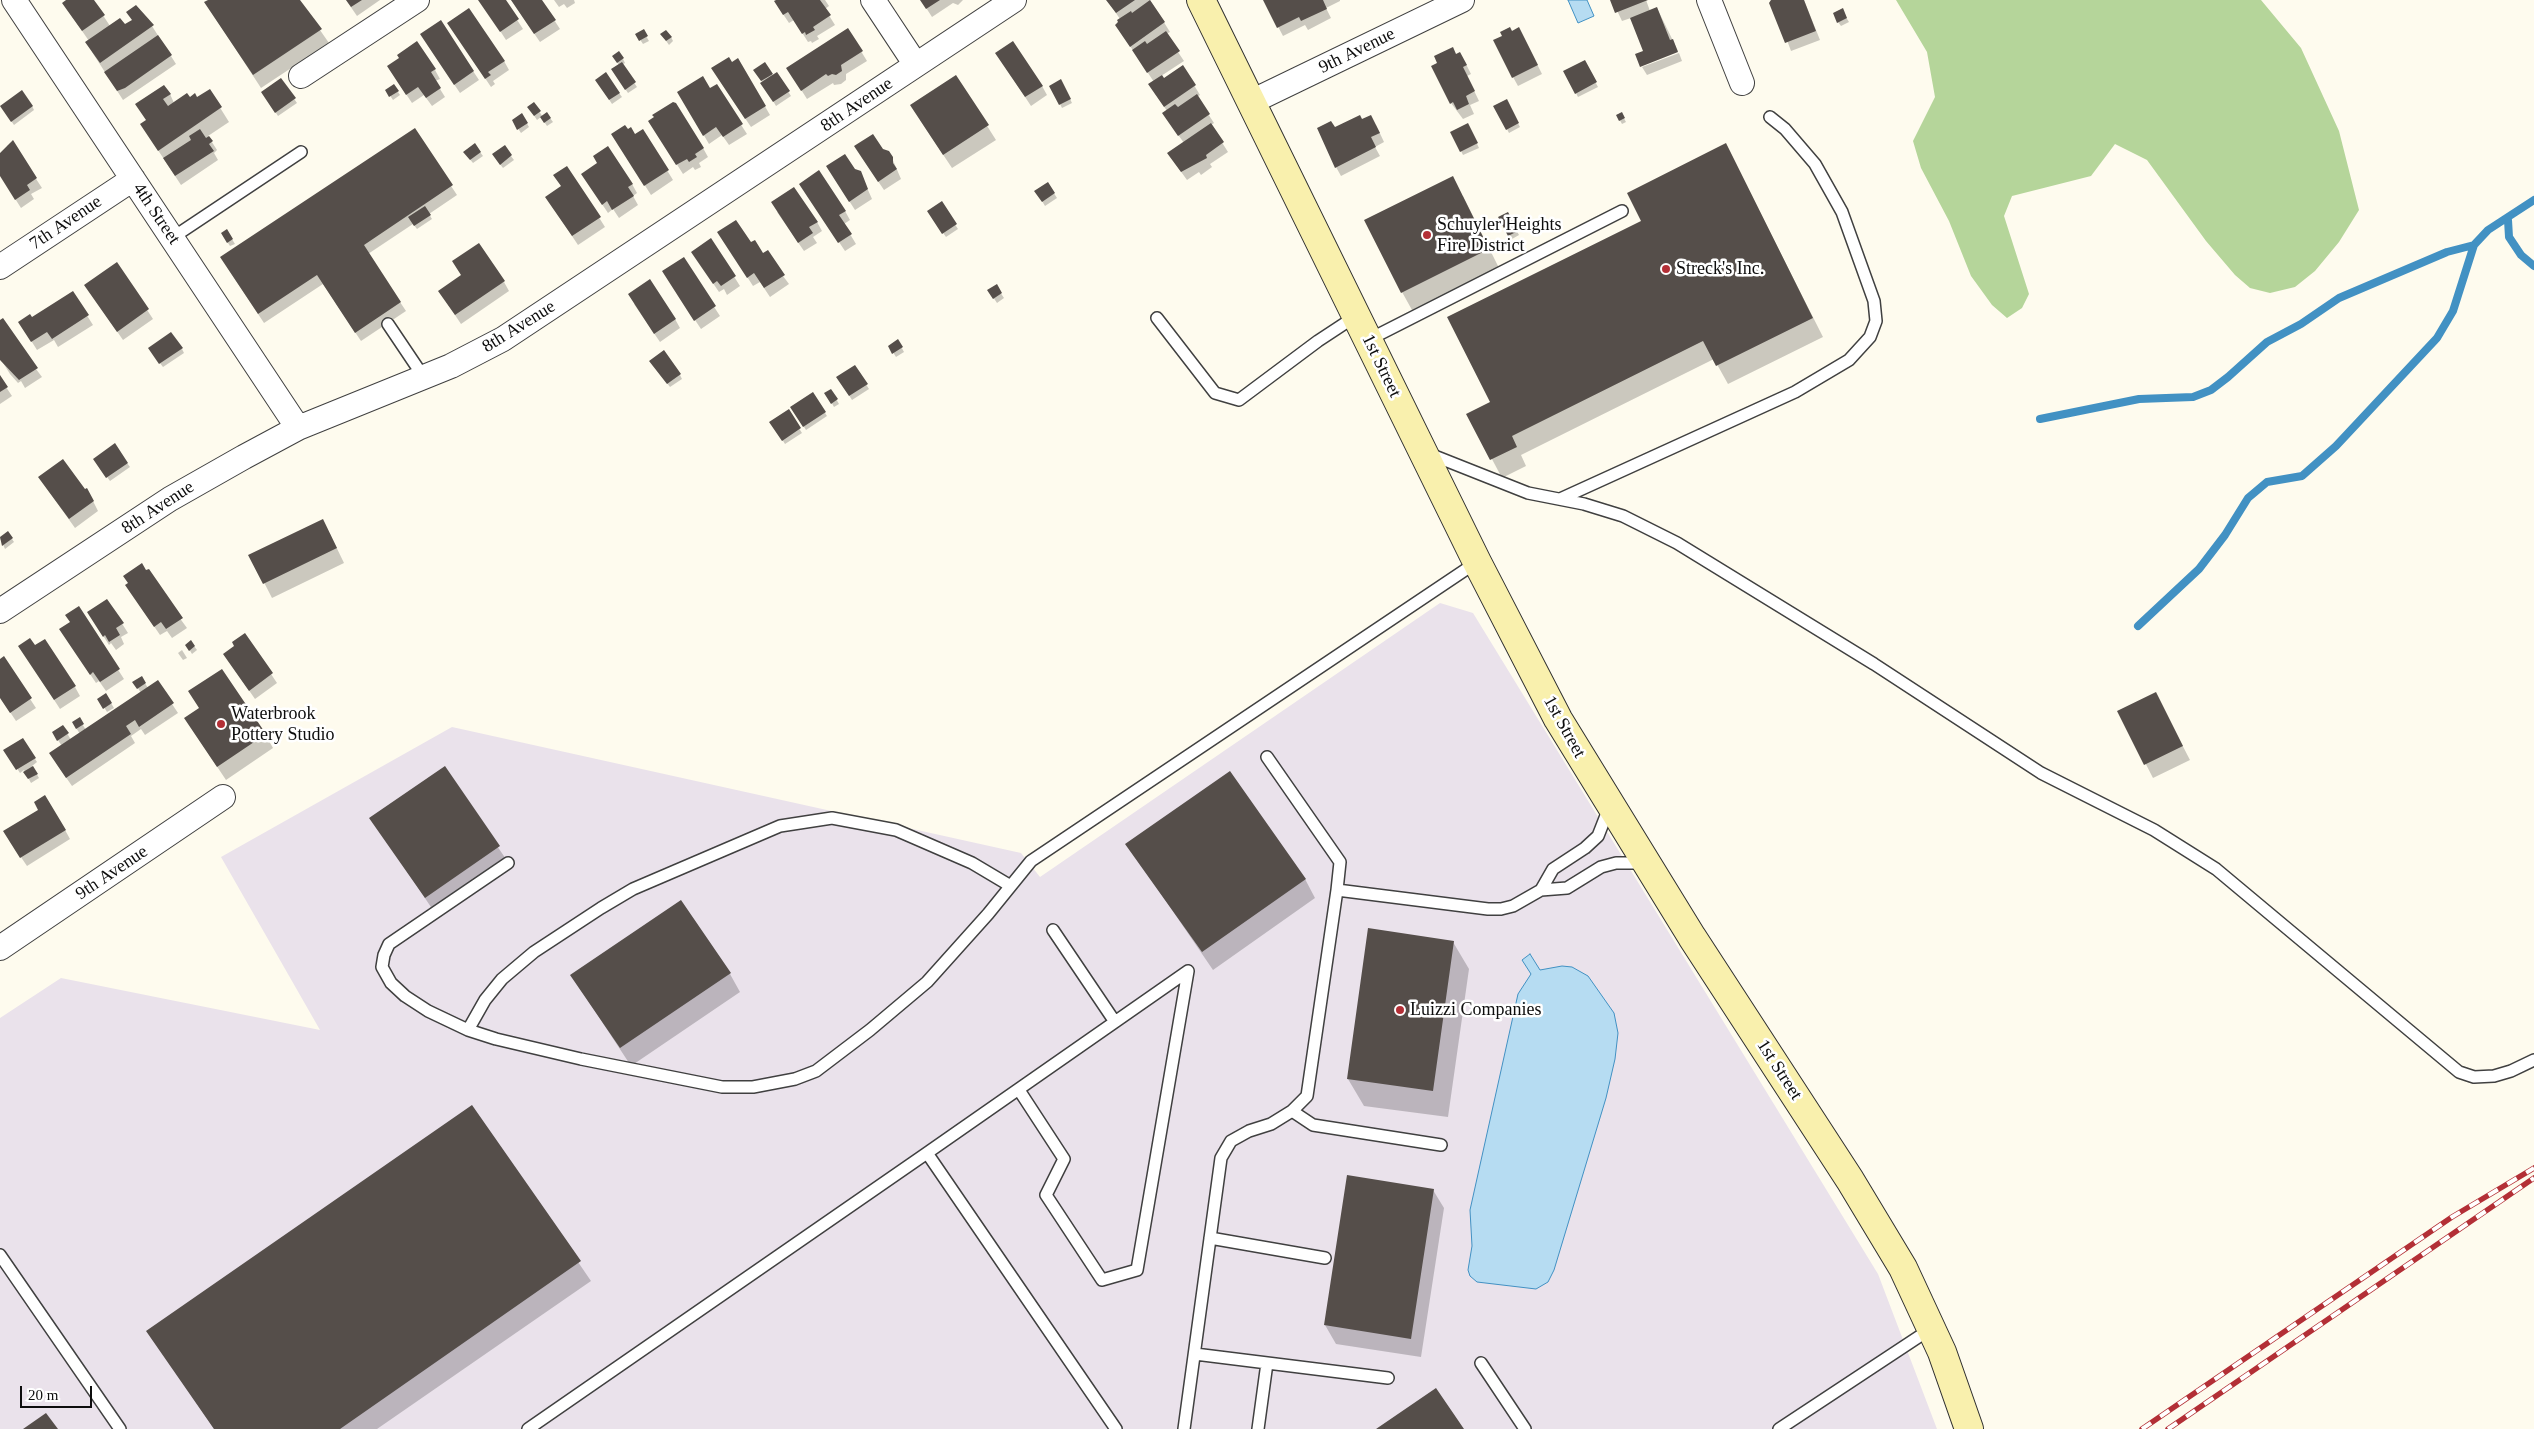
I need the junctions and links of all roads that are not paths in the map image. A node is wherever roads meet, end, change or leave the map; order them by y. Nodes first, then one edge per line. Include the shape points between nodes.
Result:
1 (14, 0) edge
2 (417, 0) edge
3 (873, 0) edge
4 (1014, 0) edge
5 (1201, 0) edge
6 (1462, 0) edge
7 (1709, 0) edge
8 (916, 65) junction
9 (301, 76) dead end
10 (1742, 83) dead end
11 (1251, 102) junction
12 (1770, 117) dead end
13 (301, 152) dead end
14 (133, 179) junction
15 (1622, 210) dead end
16 (172, 238) junction
17 (0, 267) edge
18 (1356, 316) junction
19 (1156, 318) dead end
20 (388, 324) dead end
21 (1368, 340) junction
22 (425, 379) junction
23 (298, 428) junction
24 (1423, 452) junction
25 (1560, 499) junction
26 (1477, 562) junction
27 (0, 611) edge
28 (1267, 757) dead end
29 (223, 797) dead end
30 (1610, 806) junction
31 (508, 863) dead end
32 (1646, 863) junction
33 (1009, 885) junction
34 (1337, 890) junction
35 (1541, 890) junction
36 (1054, 930) dead end
37 (0, 948) edge
38 (1115, 1022) junction
39 (468, 1030) junction
40 (2534, 1060) edge
41 (1019, 1090) junction
42 (1292, 1111) junction
43 (1441, 1145) dead end
44 (927, 1153) junction
45 (1210, 1238) junction
46 (0, 1255) edge
47 (1325, 1258) dead end
48 (1932, 1328) junction
49 (1195, 1354) junction
50 (1267, 1363) junction
51 (1481, 1363) dead end
52 (1388, 1378) dead end
53 (120, 1429) edge
54 (528, 1429) edge
55 (1116, 1429) edge
56 (1184, 1429) edge
57 (1258, 1429) edge
58 (1526, 1429) edge
59 (1779, 1429) edge
60 (1969, 1429) edge

1 - 14 street, 4th Street
2 - 9 street
3 - 8 street
4 - 8 street, 8th Avenue
5 - 11 street, 1st Street
6 - 11 street, 9th Avenue
7 - 10 street
8 - 22 street, 8th Avenue via 503,339
11 - 18 street, 1st Street
12 - 25 lane via 1815,164 1842,212 1874,301 1876,320 1870,337 1849,360 1795,392
13 - 16 lane
14 - 16 street, 4th Street
14 - 17 street, 7th Avenue
15 - 21 lane
16 - 23 street, 4th Street
18 - 19 lane via 1239,400 1214,393
18 - 21 street, 1st Street
20 - 22 lane
21 - 24 street, 1st Street
22 - 23 street, 8th Avenue
23 - 27 street, 8th Avenue via 182,491
24 - 25 lane via 1481,472 1503,484
24 - 26 street, 1st Street
25 - 40 lane via 1623,516 1648,527 1874,664 2041,773 2182,846 2216,869 2459,1072 2474,1077 2494,1076 2511,1072
26 - 30 street, 1st Street via 1558,719
26 - 33 lane via 1031,861
28 - 34 lane via 1340,862
29 - 37 street, 9th Avenue
30 - 32 street, 1st Street
30 - 35 lane via 1598,836 1553,869
31 - 39 lane via 394,939 385,949 382,967 405,996
32 - 35 lane via 1616,863 1601,867 1567,888
32 - 48 street, 1st Street via 1879,1228
33 - 39 lane via 963,859 896,830 832,818 780,826 633,889 601,908 534,952 502,980 484,1000
33 - 39 lane via 988,914 927,982 816,1071 795,1079 753,1087 722,1087 581,1059
34 - 35 lane via 1488,909 1513,906
34 - 42 lane via 1307,1096
36 - 38 lane
38 - 41 lane
38 - 41 lane via 1188,971 1137,1270 1102,1280 1046,1195 1064,1159
41 - 44 lane
42 - 43 lane via 1313,1125
42 - 45 lane via 1272,1124 1231,1141 1221,1158
44 - 54 lane
44 - 55 lane
45 - 47 lane
45 - 49 lane
46 - 53 lane
48 - 59 lane
48 - 60 street, 1st Street
49 - 50 lane
49 - 56 lane
50 - 52 lane
50 - 57 lane
51 - 58 lane

